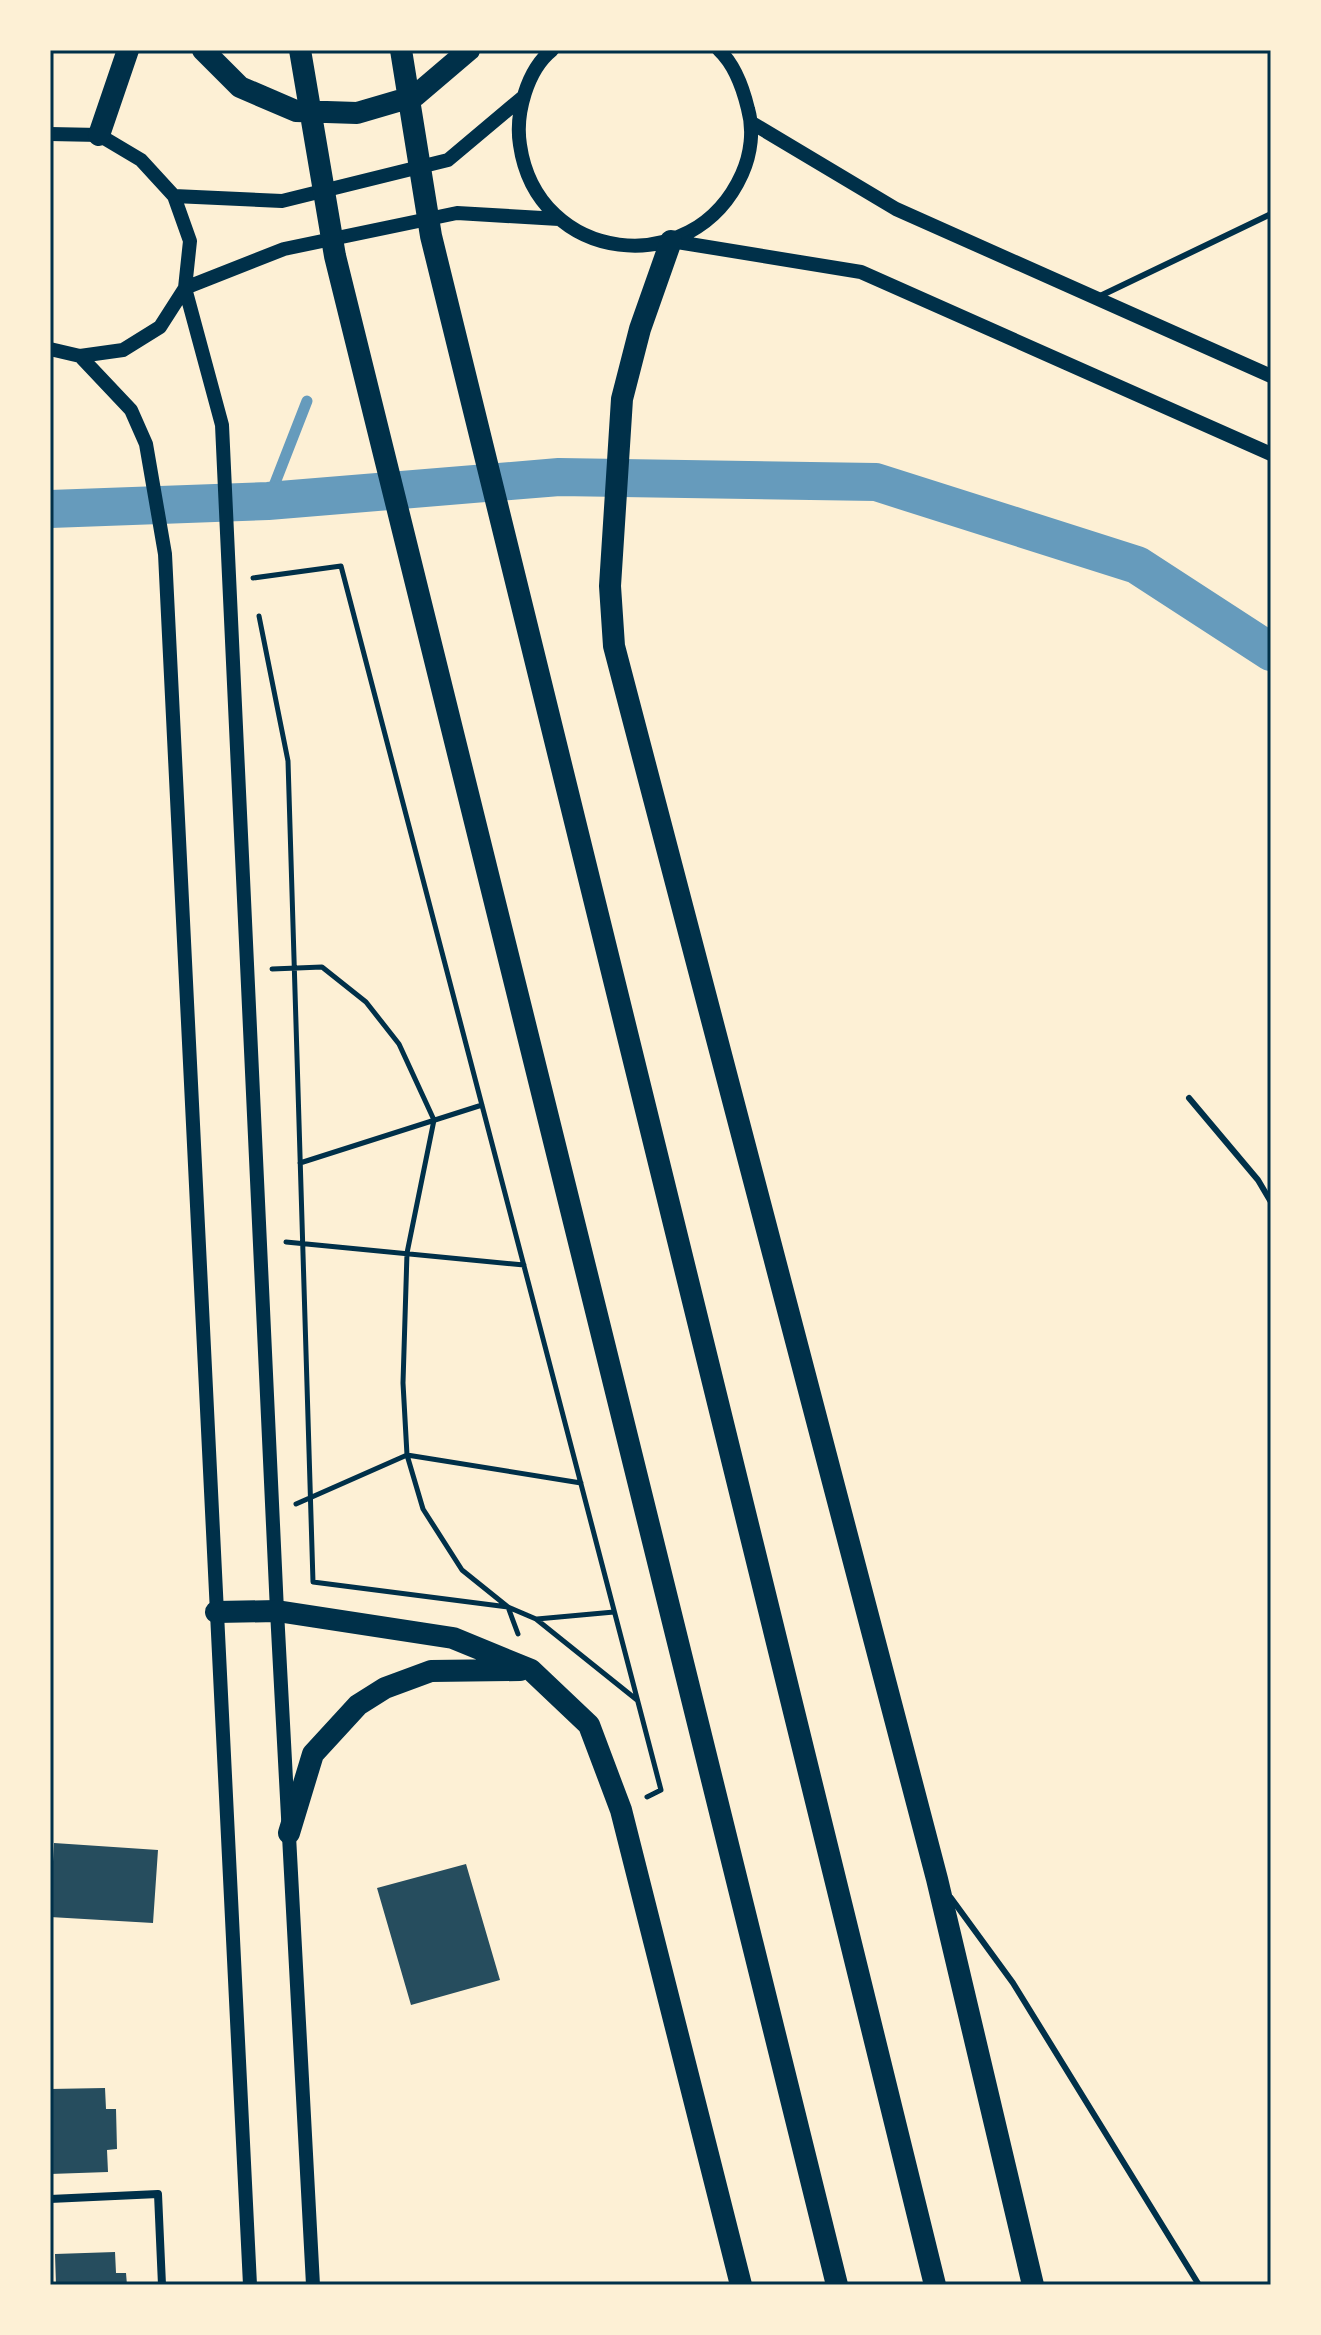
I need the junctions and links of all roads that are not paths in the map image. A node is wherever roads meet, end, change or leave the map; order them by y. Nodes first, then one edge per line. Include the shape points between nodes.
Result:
1 (128, 50) edge
2 (203, 50) edge
3 (300, 50) edge
4 (401, 50) edge
5 (469, 50) edge
6 (552, 50) edge
7 (719, 50) edge
8 (523, 97) junction
9 (752, 123) junction
10 (50, 134) edge
11 (99, 135) junction
12 (174, 196) junction
13 (1271, 214) edge
14 (559, 219) junction
15 (671, 241) junction
16 (185, 288) junction
17 (1095, 298) junction
18 (50, 349) edge
19 (80, 356) junction
20 (1271, 376) edge
21 (1271, 454) edge
22 (1189, 1098) dead end
23 (1271, 1202) edge
24 (277, 1611) junction
25 (216, 1612) junction
26 (531, 1670) junction
27 (289, 1833) junction
28 (937, 1879) junction
29 (50, 2199) edge
30 (162, 2285) edge
31 (250, 2285) edge
32 (313, 2285) edge
33 (741, 2285) edge
34 (837, 2285) edge
35 (935, 2285) edge
36 (1033, 2285) edge
37 (1199, 2285) edge

1 - 11 highway
2 - 5 highway via 240,87 296,111 357,113 415,96
3 - 34 highway via 335,256
4 - 35 highway via 431,236
6 - 8 street
7 - 9 street via 743,85
8 - 12 street via 448,160 282,201
8 - 14 street via 518,130 522,163 536,194
9 - 15 street via 748,161 732,196 705,224
9 - 17 street via 896,209
10 - 11 street
11 - 12 street via 141,160
12 - 16 street via 190,241
13 - 17 lane
14 - 15 street via 587,237 634,247
14 - 16 street via 457,213 284,249
15 - 21 street via 861,272
15 - 28 highway via 622,399 610,586 614,646
16 - 19 street via 160,327 148,335 123,350
16 - 24 street via 222,425
17 - 20 street
18 - 19 street
19 - 25 street via 131,410 146,444 165,554
22 - 23 lane
24 - 25 highway
24 - 26 highway via 453,1638
24 - 27 street
25 - 31 street
26 - 27 highway via 431,1671 385,1688 358,1705 313,1754
26 - 33 highway via 589,1725 621,1810
27 - 32 street
28 - 36 highway
28 - 37 lane via 1013,1983
29 - 30 street via 158,2194

